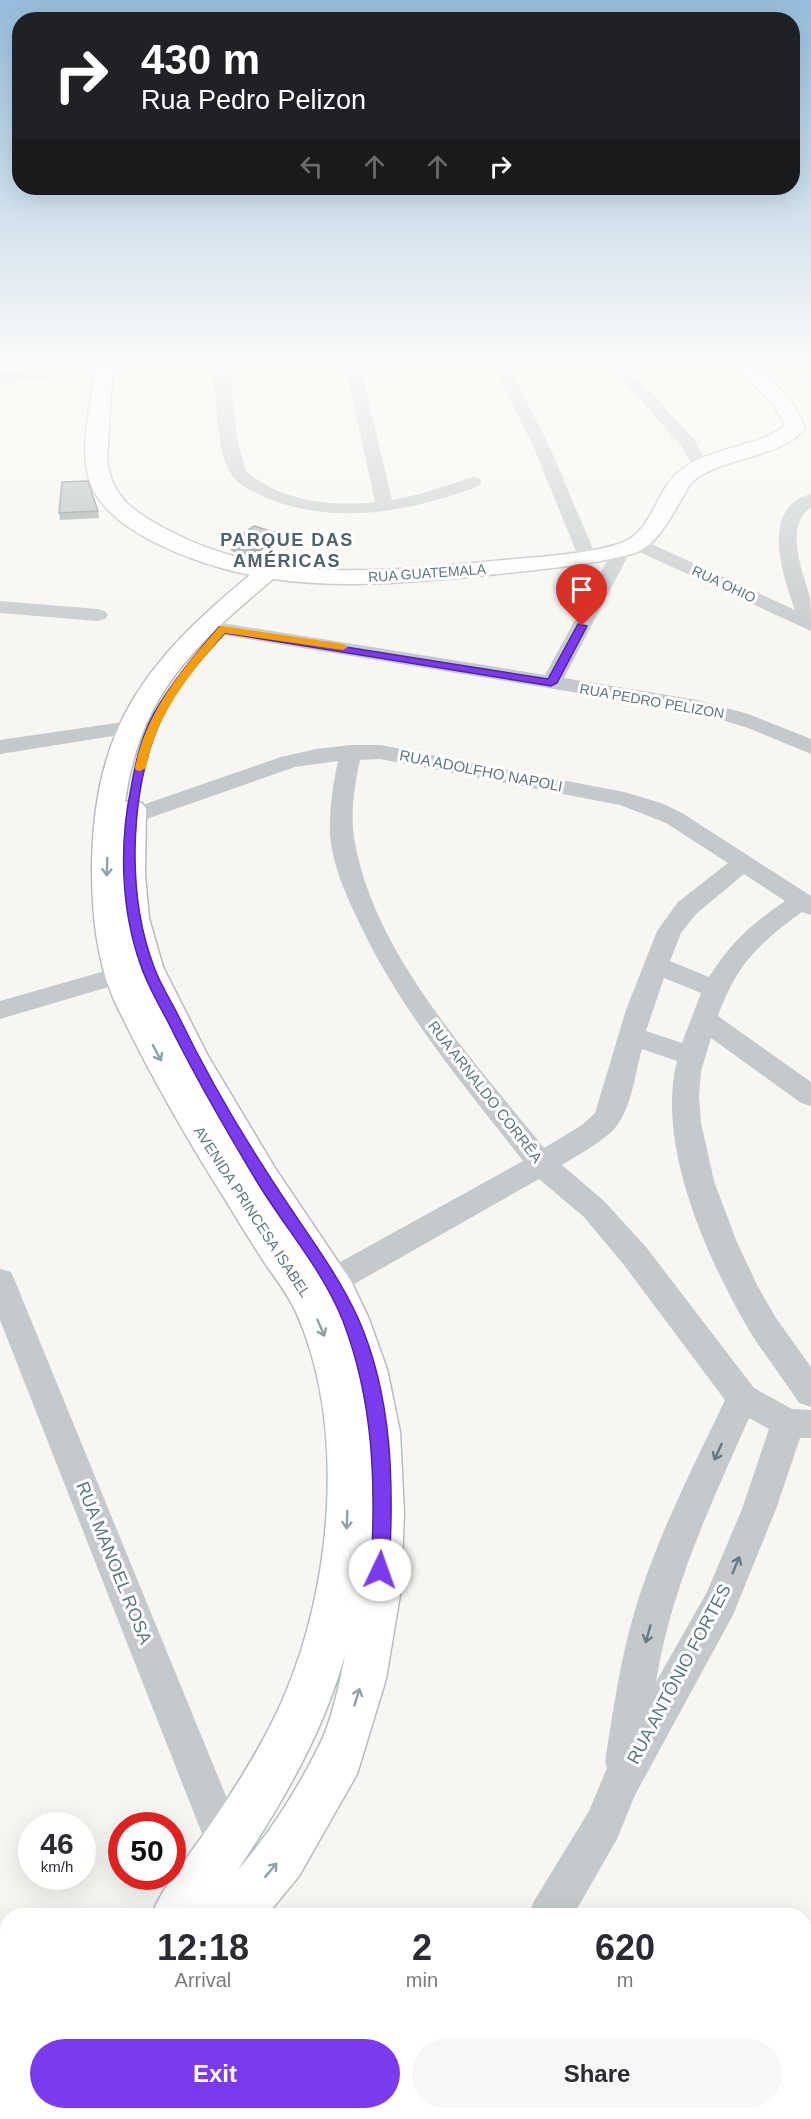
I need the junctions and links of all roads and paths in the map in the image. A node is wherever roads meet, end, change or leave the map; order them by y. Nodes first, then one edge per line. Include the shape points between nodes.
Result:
1 (98, 463) edge
2 (234, 463) edge
3 (375, 463) edge
4 (548, 463) edge
5 (699, 463) edge
6 (710, 463) edge
7 (701, 466) junction
8 (472, 482) dead end
9 (811, 499) edge
10 (385, 506) junction
11 (635, 544) junction
12 (587, 556) junction
13 (278, 573) junction
14 (0, 607) edge
15 (98, 615) dead end
16 (810, 625) edge
17 (213, 628) junction
18 (551, 683) junction
19 (130, 727) junction
20 (0, 747) edge
21 (811, 747) edge
22 (351, 752) junction
23 (130, 817) junction
24 (743, 863) junction
25 (806, 904) edge
26 (655, 965) junction
27 (134, 970) junction
28 (715, 989) junction
29 (0, 1010) edge
30 (703, 1019) junction
31 (632, 1036) junction
32 (692, 1056) junction
33 (811, 1096) edge
34 (541, 1164) junction
35 (0, 1281) edge
36 (320, 1289) junction
37 (811, 1393) edge
38 (742, 1398) junction
39 (800, 1423) edge
40 (620, 1784) junction
41 (226, 1845) junction
42 (182, 1908) edge
43 (240, 1908) edge
44 (554, 1908) edge

1 - 13 main road, RUA GUATEMALA via 105,492 132,518 181,546 220,561
2 - 10 street via 237,472 291,501 348,508
3 - 10 street
4 - 12 street
5 - 7 street
6 - 7 main road
7 - 11 main road via 683,479
8 - 10 street via 436,497
9 - 16 street via 794,513 788,526 794,577
11 - 12 main road, RUA GUATEMALA
11 - 16 street, RUA OHIO
11 - 18 street
12 - 13 main road, RUA GUATEMALA via 410,575
13 - 17 main road, AVENIDA PRINCESA ISABEL
14 - 15 street
17 - 18 street, RUA PEDRO PELIZON
17 - 19 main road, AVENIDA PRINCESA ISABEL via 174,659
17 - 23 main road, AVENIDA PRINCESA ISABEL via 153,725
18 - 21 street, RUA PEDRO PELIZON via 697,706 763,726
19 - 20 street
19 -> 27 main road, AVENIDA PRINCESA ISABEL via 118,763 106,878 112,933
22 - 23 street, RUA ADOLFHO NAPOLI via 290,762
22 - 24 street, RUA ADOLFHO NAPOLI via 403,755 624,799 674,818
22 - 34 street, RUA ARNALDO CORRÊA via 342,793 342,835 357,894 388,961 430,1022
23 - 27 main road, AVENIDA PRINCESA ISABEL
24 - 25 street, RUA ADOLFHO NAPOLI
24 - 26 street via 687,908 669,931
25 - 28 street via 753,937
26 - 28 street
26 - 31 street
27 - 29 street
27 - 36 main road, AVENIDA PRINCESA ISABEL via 192,1058 262,1178
28 - 30 street
30 - 32 street
30 - 33 street
31 - 32 street
31 - 34 street via 606,1119
32 - 37 street via 684,1095 687,1133 710,1217 759,1319
34 - 36 street
34 - 38 street, RUA ARNALDO CORRÊA via 594,1209 615,1233
35 - 41 street, RUA MANOEL ROSA
36 -> 41 main road, AVENIDA PRINCESA ISABEL via 349,1465 345,1547 336,1603 314,1679 283,1750
43 -> 36 main road, AVENIDA PRINCESA ISABEL via 281,1858 339,1757 363,1679 379,1589 383,1513 380,1432 369,1376 350,1319
38 - 39 street, RUA ARNALDO CORRÊA
38 -> 40 street via 690,1513 651,1621
40 -> 39 street, RUA ANTÔNIO FORTES via 720,1603
40 - 44 street, RUA ANTÔNIO FORTES via 603,1824
41 - 42 main road, AVENIDA PRINCESA ISABEL

